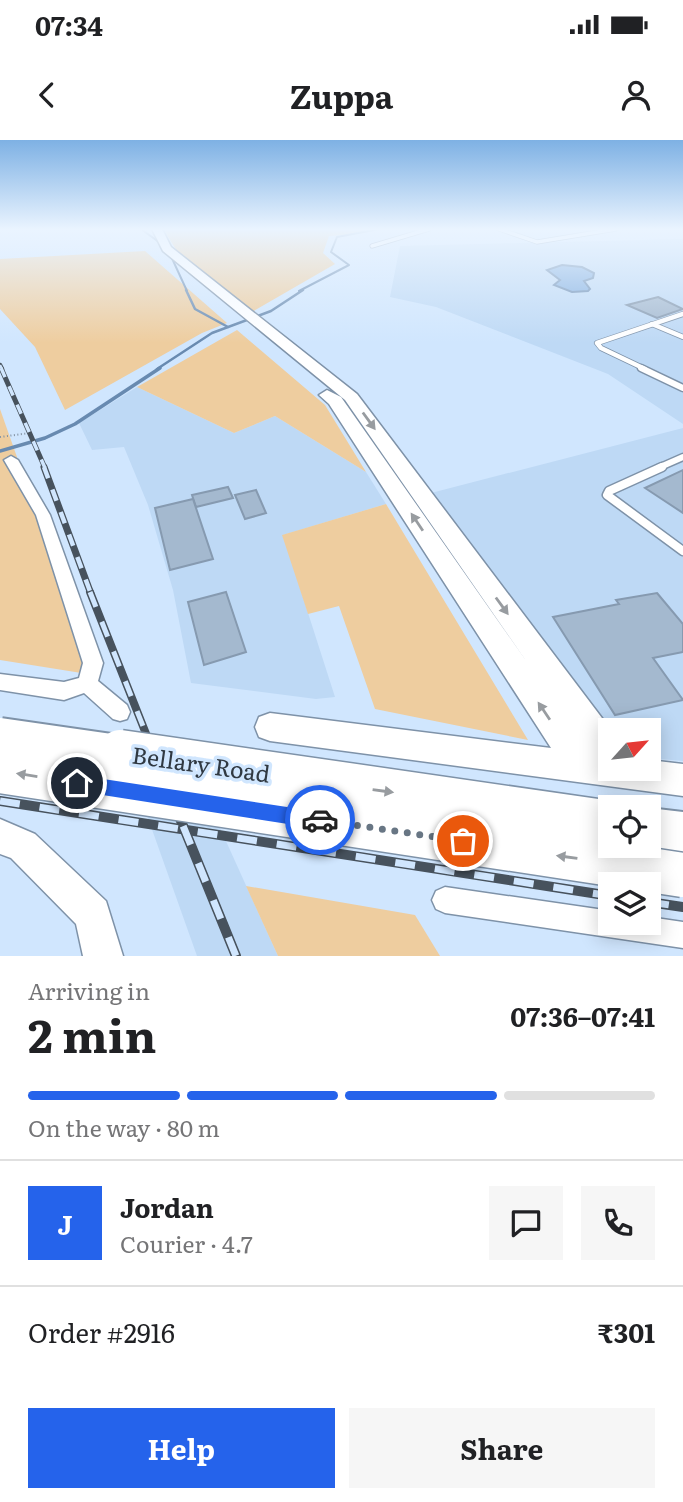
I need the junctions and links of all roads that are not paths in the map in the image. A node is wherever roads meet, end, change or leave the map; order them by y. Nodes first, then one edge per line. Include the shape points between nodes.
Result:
1 (175, 267) edge
2 (189, 267) edge
3 (683, 314) edge
4 (652, 324) junction
5 (683, 337) edge
6 (683, 388) edge
7 (683, 457) edge
8 (11, 460) dead end
9 (683, 551) edge
10 (0, 682) edge
11 (87, 684) junction
12 (120, 712) dead end
13 (270, 727) dead end
14 (0, 735) edge
15 (598, 750) edge
16 (598, 751) edge
17 (598, 765) edge
18 (0, 771) edge
19 (662, 776) edge
20 (683, 780) edge
21 (598, 821) edge
22 (661, 830) edge
23 (683, 833) edge
24 (0, 836) edge
25 (683, 874) edge
26 (444, 900) dead end
27 (683, 935) edge
28 (103, 956) edge

16 -> 1 street via 335,401
2 -> 15 street via 351,397
3 - 4 lane
4 - 5 lane
4 - 6 lane via 597,343
7 - 9 lane via 607,495
8 - 11 street via 34,496 93,663
10 - 11 street via 64,691
11 - 12 street
13 - 17 street
14 -> 21 highway, Bellary Road, bridge
25 -> 18 highway, Bellary Road, bridge
19 - 20 street
22 - 23 highway
24 - 28 street via 23,846 93,914
26 - 27 street

